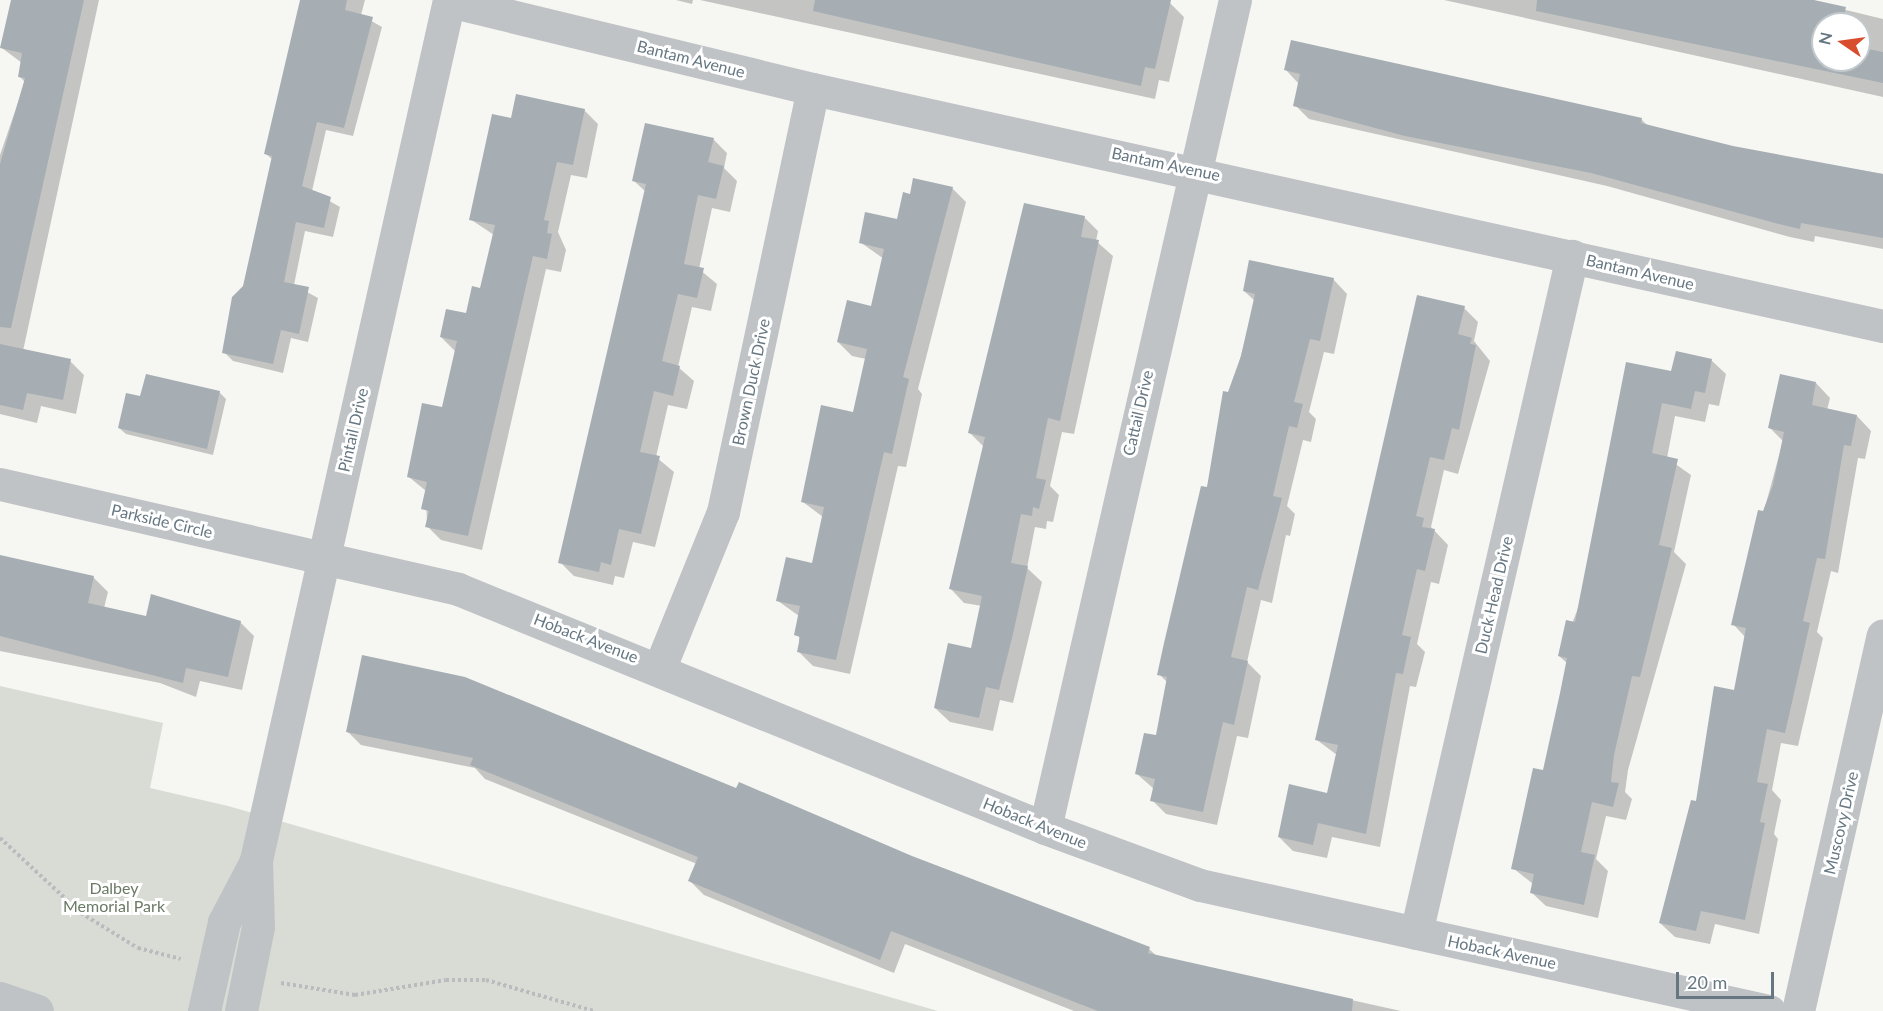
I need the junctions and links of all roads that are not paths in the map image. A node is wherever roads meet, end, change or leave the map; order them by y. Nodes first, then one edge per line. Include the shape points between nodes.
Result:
1 (449, 0) edge
2 (1236, 0) edge
3 (813, 89) junction
4 (1193, 169) junction
5 (1572, 256) junction
6 (1883, 326) edge
7 (0, 484) edge
8 (325, 558) junction
9 (1883, 635) edge
10 (660, 667) junction
11 (1045, 828) junction
12 (256, 860) junction
13 (1416, 933) junction
14 (0, 998) edge
15 (37, 1011) edge
16 (204, 1011) edge
17 (241, 1011) edge
18 (1769, 1011) edge
19 (1798, 1011) edge

1 - 3 street, Bantam Avenue
1 - 8 street, Pintail Drive
2 - 4 street, Cattail Drive
3 - 4 street, Bantam Avenue
3 - 10 street, Brown Duck Drive via 723,512
4 - 5 street, Bantam Avenue
4 - 11 street, Cattail Drive
5 - 6 street, Bantam Avenue
5 - 13 street, Duck Head Drive
7 - 8 street, Parkside Circle
8 - 10 street, Hoback Avenue via 458,589
8 - 12 street, Pintail Drive
9 - 19 street, Muscovy Drive
10 - 11 street, Hoback Avenue
11 - 13 street, Hoback Avenue via 1200,885
12 - 16 street, Pintail Drive via 224,922
12 - 17 street, Pintail Drive via 258,927
13 - 18 street, Hoback Avenue
14 - 15 street

